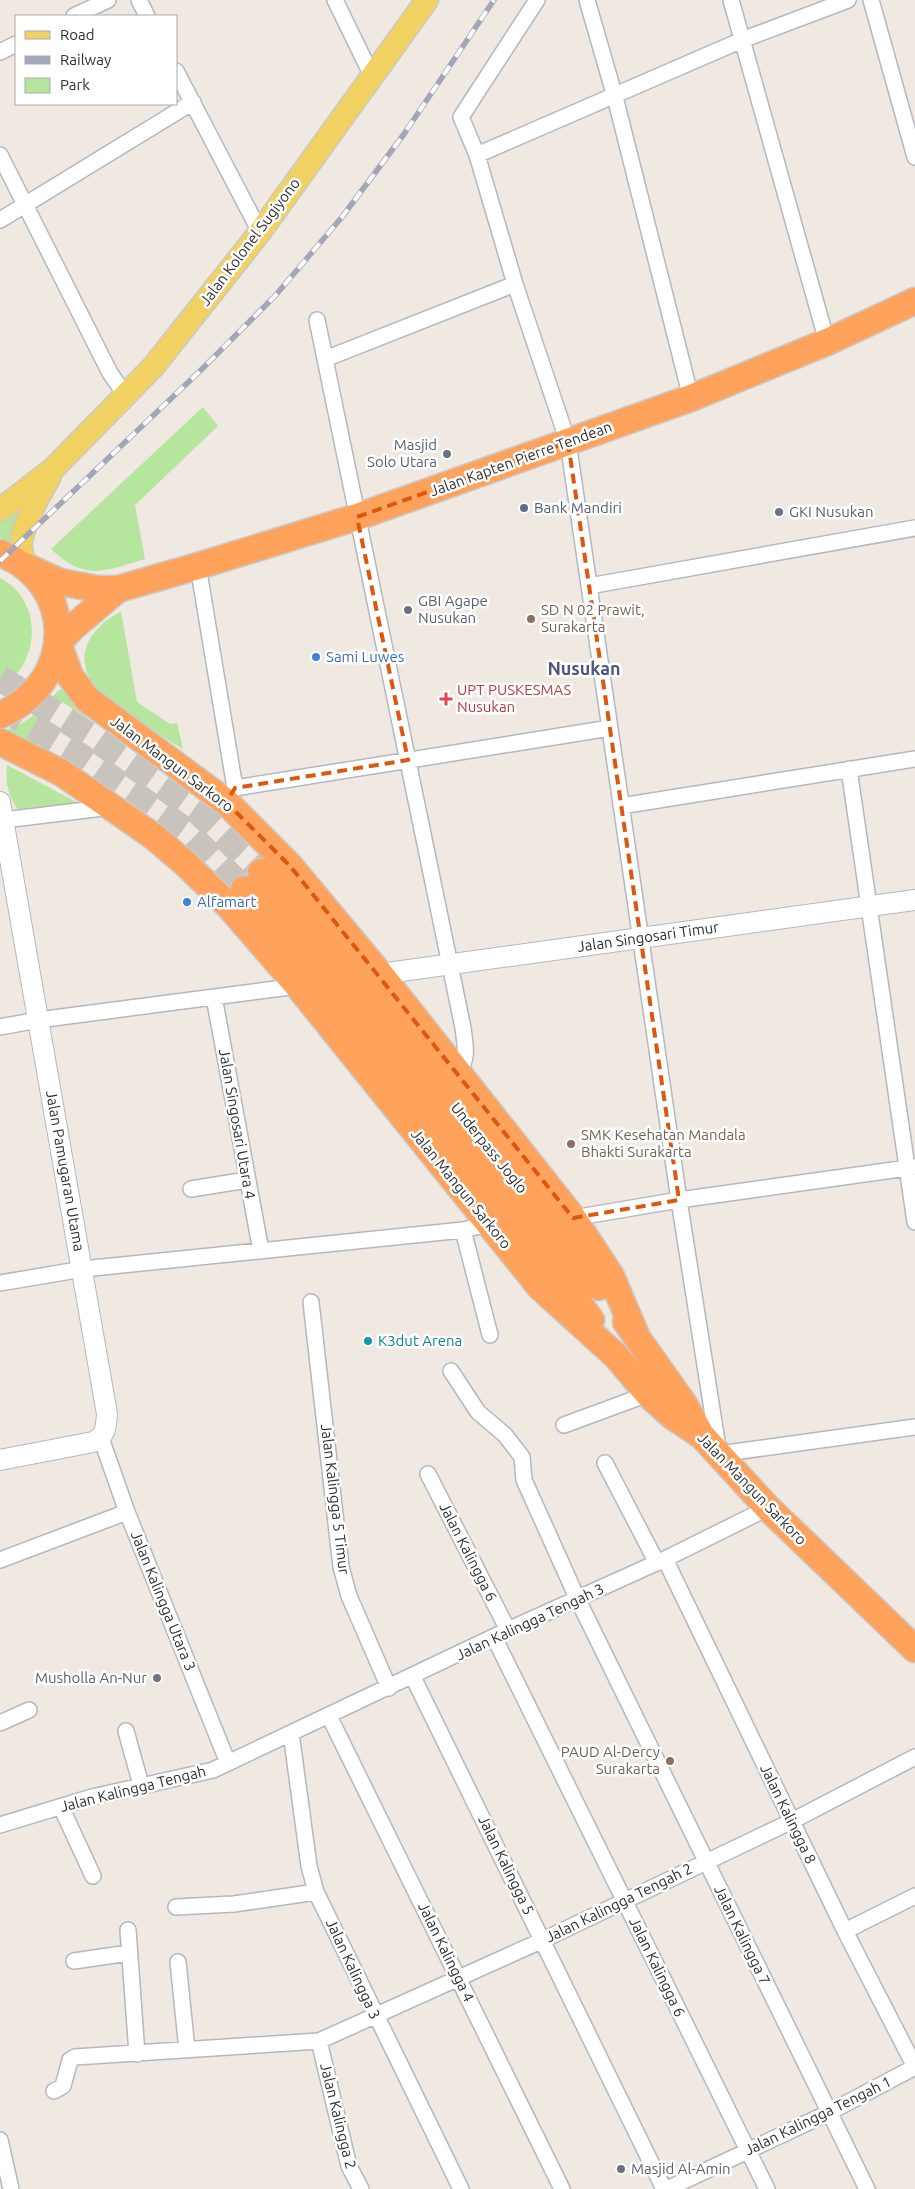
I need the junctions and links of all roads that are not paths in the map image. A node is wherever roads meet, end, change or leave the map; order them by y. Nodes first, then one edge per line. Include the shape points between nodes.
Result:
1 (108, 0) edge
2 (138, 0) edge
3 (335, 0) edge
4 (427, 0) edge
5 (537, 0) edge
6 (587, 0) edge
7 (731, 0) edge
8 (848, 0) edge
9 (871, 0) edge
10 (76, 15) edge
11 (146, 15) edge
12 (742, 40) junction
13 (15, 44) edge
14 (0, 52) edge
15 (178, 75) edge
16 (372, 76) junction
17 (615, 97) junction
18 (193, 102) junction
19 (0, 155) edge
20 (477, 155) junction
21 (915, 157) edge
22 (25, 204) junction
23 (0, 220) edge
24 (260, 232) junction
25 (515, 284) junction
26 (915, 301) edge
27 (317, 320) dead end
28 (828, 342) junction
29 (325, 359) junction
30 (126, 396) junction
31 (691, 398) junction
32 (568, 442) junction
33 (54, 468) junction
34 (0, 510) edge
35 (357, 517) junction
36 (915, 528) edge
37 (0, 552) edge
38 (25, 566) junction
39 (198, 566) junction
40 (589, 586) junction
41 (118, 589) junction
42 (58, 643) junction
43 (0, 715) edge
44 (610, 728) junction
45 (0, 742) edge
46 (915, 759) edge
47 (408, 760) junction
48 (848, 769) junction
49 (230, 795) junction
50 (621, 806) junction
51 (113, 807) junction
52 (2, 811) edge
53 (915, 900) edge
54 (869, 907) junction
55 (640, 938) junction
56 (450, 965) junction
57 (380, 974) junction
58 (298, 986) junction
59 (214, 997) junction
60 (38, 1020) junction
61 (0, 1027) edge
62 (458, 1072) junction
63 (911, 1168) edge
64 (247, 1180) junction
65 (191, 1189) dead end
66 (679, 1200) junction
67 (573, 1218) junction
68 (915, 1222) edge
69 (489, 1224) junction
70 (463, 1230) junction
71 (261, 1251) junction
72 (83, 1269) junction
73 (0, 1283) edge
74 (311, 1302) dead end
75 (490, 1335) dead end
76 (636, 1335) junction
77 (616, 1356) junction
78 (451, 1371) dead end
79 (648, 1394) junction
80 (564, 1425) dead end
81 (915, 1428) edge
82 (101, 1438) junction
83 (710, 1445) junction
84 (0, 1460) edge
85 (605, 1463) dead end
86 (428, 1474) dead end
87 (768, 1508) junction
88 (127, 1512) junction
89 (0, 1560) edge
90 (661, 1561) junction
91 (578, 1600) junction
92 (501, 1633) junction
93 (915, 1649) edge
94 (413, 1676) junction
95 (389, 1688) junction
96 (30, 1710) dead end
97 (329, 1716) junction
98 (0, 1723) edge
99 (126, 1731) dead end
100 (291, 1733) junction
101 (915, 1757) edge
102 (228, 1763) junction
103 (141, 1785) junction
104 (61, 1807) junction
105 (792, 1821) junction
106 (0, 1825) edge
107 (706, 1861) junction
108 (93, 1876) dead end
109 (316, 1892) junction
110 (915, 1896) edge
111 (624, 1900) junction
112 (176, 1907) dead end
113 (128, 1930) dead end
114 (845, 1931) junction
115 (543, 1940) junction
116 (130, 1953) junction
117 (74, 1961) dead end
118 (178, 1962) dead end
119 (459, 1979) junction
120 (376, 2017) junction
121 (319, 2041) junction
122 (187, 2050) junction
123 (137, 2054) junction
124 (915, 2067) edge
125 (54, 2091) dead end
126 (830, 2112) junction
127 (0, 2140) edge
128 (748, 2151) junction
129 (11, 2189) edge
130 (360, 2189) edge
131 (461, 2189) edge
132 (562, 2189) edge
133 (666, 2189) edge
134 (767, 2189) edge
135 (867, 2189) edge

1 - 10 street
2 - 11 street
3 - 16 street
4 - 16 main road, Jalan Kolonel Sugiyono
5 - 20 street via 460,117
6 - 17 street
7 - 12 street
8 - 12 street
9 - 21 street
12 - 17 street
12 - 28 street
13 - 14 street
15 - 18 street
16 - 24 main road, Jalan Kolonel Sugiyono
17 - 20 street
17 - 31 street
18 - 22 street
18 - 24 street
19 - 22 street
20 - 25 street
22 - 23 street
22 - 30 street via 110,373
24 - 30 main road, Jalan Kolonel Sugiyono via 153,367
25 - 29 street
25 - 32 street
26 - 28 highway, Jalan Kapten Pierre Tendean
27 - 29 street
28 - 31 highway, Jalan Kapten Pierre Tendean
29 - 35 street
30 - 33 main road, Jalan Kolonel Sugiyono
31 - 32 highway, Jalan Kapten Pierre Tendean
32 - 35 highway, Jalan Kapten Pierre Tendean
32 - 40 street
33 - 34 main road, Jalan Kolonel Sugiyono
33 - 38 main road, Jalan Kolonel Sugiyono via 33,508 24,534 21,549
35 - 39 highway, Jalan Kapten Pierre Tendean
35 - 47 street
36 - 40 street
37 - 38 highway
38 - 41 highway, Jalan Kapten Pierre Tendean via 60,582
38 - 42 highway via 37,577 50,599 57,623
39 - 41 highway, Jalan Kapten Pierre Tendean
39 - 49 street
40 - 44 street
41 - 42 highway, Jalan Kapten Pierre Tendean
42 - 43 highway via 40,687 28,699
42 - 49 highway, Jalan Mangun Sarkoro via 70,676 87,699
44 - 47 street
44 - 50 street
45 - 51 highway, Jalan Mangun Sarkoro via 62,773
46 - 48 street
47 - 49 street
47 - 56 street
48 - 50 street
48 - 54 street
49 - 57 highway, Jalan Mangun Sarkoro
50 - 55 street
51 - 52 street
51 - 58 highway, Jalan Mangun Sarkoro via 188,865 228,905
52 - 60 street, Jalan Pamugaran Utama
53 - 54 street, Jalan Singosari Timur
54 - 55 street, Jalan Singosari Timur
54 - 63 street
55 - 56 street, Jalan Singosari Timur
55 - 66 street
56 - 57 street, Jalan Singosari Timur
56 - 62 street via 466,1052 464,1065
57 - 62 highway, Jalan Mangun Sarkoro
58 - 59 street
58 - 69 highway, Jalan Mangun Sarkoro
59 - 60 street
59 - 64 street, Jalan Singosari Utara 4
60 - 61 street
60 - 72 street, Jalan Pamugaran Utama
62 - 67 highway, Jalan Mangun Sarkoro
63 - 66 street
63 - 68 street
64 - 65 street
64 - 71 street, Jalan Singosari Utara 4
66 - 67 street
66 - 83 street
67 - 76 highway, Jalan Mangun Sarkoro via 611,1276
69 - 70 street
69 - 77 highway, Jalan Mangun Sarkoro via 540,1287
70 - 71 street
70 - 75 street
71 - 72 street
72 - 73 street
72 - 82 street, Jalan Pamugaran Utama via 107,1414
74 - 95 street, Jalan Kalingga 5 Timur via 341,1567
76 - 77 highway, Underpass Joglo via 532,1200 325,946 252,880 369,1035 517,1220
76 - 83 highway, Underpass Joglo
77 - 79 highway, Jalan Mangun Sarkoro
78 - 91 street, Jalan Kalingga 7 via 478,1412 505,1435 522,1457 524,1480
79 - 80 street
79 - 83 highway, Jalan Mangun Sarkoro
81 - 83 street
82 - 84 street via 79,1446
82 - 88 street, Jalan Kalingga Utara 3
83 - 87 highway, Jalan Mangun Sarkoro
85 - 90 street, Jalan Kalingga 8
86 - 92 street, Jalan Kalingga 6
87 - 90 street, Jalan Kalingga Tengah 3
87 - 93 highway, Jalan Mangun Sarkoro
88 - 89 street
88 - 102 street, Jalan Kalingga Utara 3
90 - 91 street, Jalan Kalingga Tengah 3
90 - 105 street, Jalan Kalingga 8
91 - 92 street, Jalan Kalingga Tengah 3
91 - 107 street, Jalan Kalingga 7
92 - 94 street, Jalan Kalingga Tengah 3
92 - 111 street, Jalan Kalingga 6
94 - 95 street, Jalan Kalingga Tengah 3
94 - 115 street, Jalan Kalingga 5
95 - 97 street, Jalan Kalingga Tengah 3
96 - 98 street
97 - 100 street, Jalan Kalingga Tengah 3
97 - 119 street, Jalan Kalingga 4
99 - 103 street
100 - 102 street, Jalan Kalingga Tengah
100 - 109 street, Jalan Kalingga 3
101 - 105 street, Jalan Kalingga Tengah 2
102 - 103 street, Jalan Kalingga Tengah via 201,1774
103 - 104 street, Jalan Kalingga Tengah
104 - 106 street, Jalan Kalingga Tengah
104 - 108 street
105 - 107 street, Jalan Kalingga Tengah 2
105 - 114 street, Jalan Kalingga 8
107 - 111 street, Jalan Kalingga Tengah 2
107 - 126 street, Jalan Kalingga 7
109 - 112 street via 234,1904
109 - 120 street, Jalan Kalingga 3
110 - 114 street
111 - 115 street, Jalan Kalingga Tengah 2
111 - 128 street, Jalan Kalingga 6
113 - 116 street
114 - 124 street, Jalan Kalingga 8
115 - 119 street, Jalan Kalingga Tengah 2
115 - 133 street, Jalan Kalingga 5
116 - 117 street
116 - 123 street
118 - 122 street
119 - 120 street, Jalan Kalingga Tengah 2
119 - 132 street, Jalan Kalingga 4
120 - 121 street, Jalan Kalingga Tengah 2
120 - 131 street, Jalan Kalingga 3
121 - 122 street, Jalan Kalingga Tengah 2
121 - 130 street, Jalan Kalingga 2 via 349,2166
122 - 123 street, Jalan Kalingga Tengah 2
123 - 125 street, Jalan Kalingga Tengah 2 via 72,2058 63,2086
124 - 126 street, Jalan Kalingga Tengah 1
126 - 128 street, Jalan Kalingga Tengah 1
126 - 135 street, Jalan Kalingga 7
127 - 129 street
128 - 133 street, Jalan Kalingga Tengah 1
128 - 134 street, Jalan Kalingga 6

